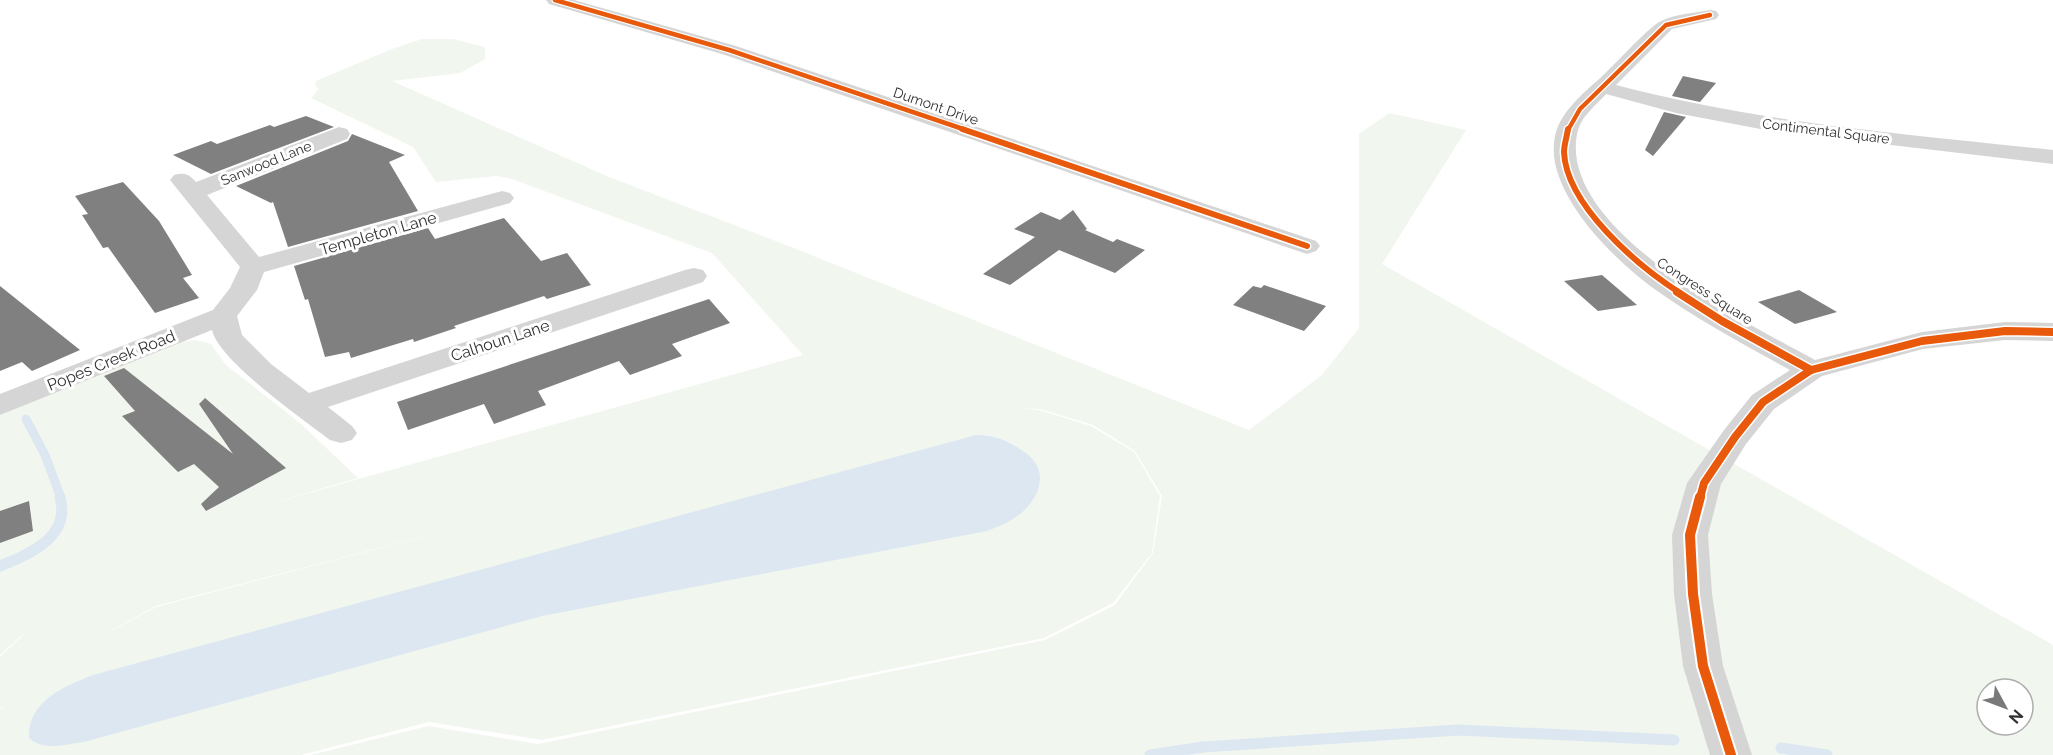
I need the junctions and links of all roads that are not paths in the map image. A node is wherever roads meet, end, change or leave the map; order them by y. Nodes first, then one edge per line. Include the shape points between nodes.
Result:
1 (555, 0) edge
2 (1710, 15) dead end
3 (1602, 87) junction
4 (339, 134) dead end
5 (2053, 157) edge
6 (502, 198) dead end
7 (1306, 246) dead end
8 (253, 267) junction
9 (694, 276) dead end
10 (223, 316) junction
11 (2053, 332) edge
12 (1811, 370) junction
13 (306, 404) junction
14 (0, 405) edge
15 (342, 433) dead end
16 (1731, 755) edge

1 - 7 street, Dumont Drive via 729,50
2 - 3 street, Congress Square via 1666,25
3 - 5 street, Contimental Square via 1687,110 1771,125
3 - 12 street, Congress Square via 1568,128 1564,152 1570,177 1583,203 1617,242 1661,281 1722,321
4 - 8 street, Sanwood Lane via 188,186
6 - 8 street, Templeton Lane
8 - 10 street via 243,290
9 - 13 street, Calhoun Lane
10 - 13 street via 228,337 260,370
10 - 14 street, Popes Creek Road
11 - 12 street via 2005,331 1923,341
12 - 16 street via 1763,402 1735,437 1704,483 1690,534 1703,666
13 - 15 street

